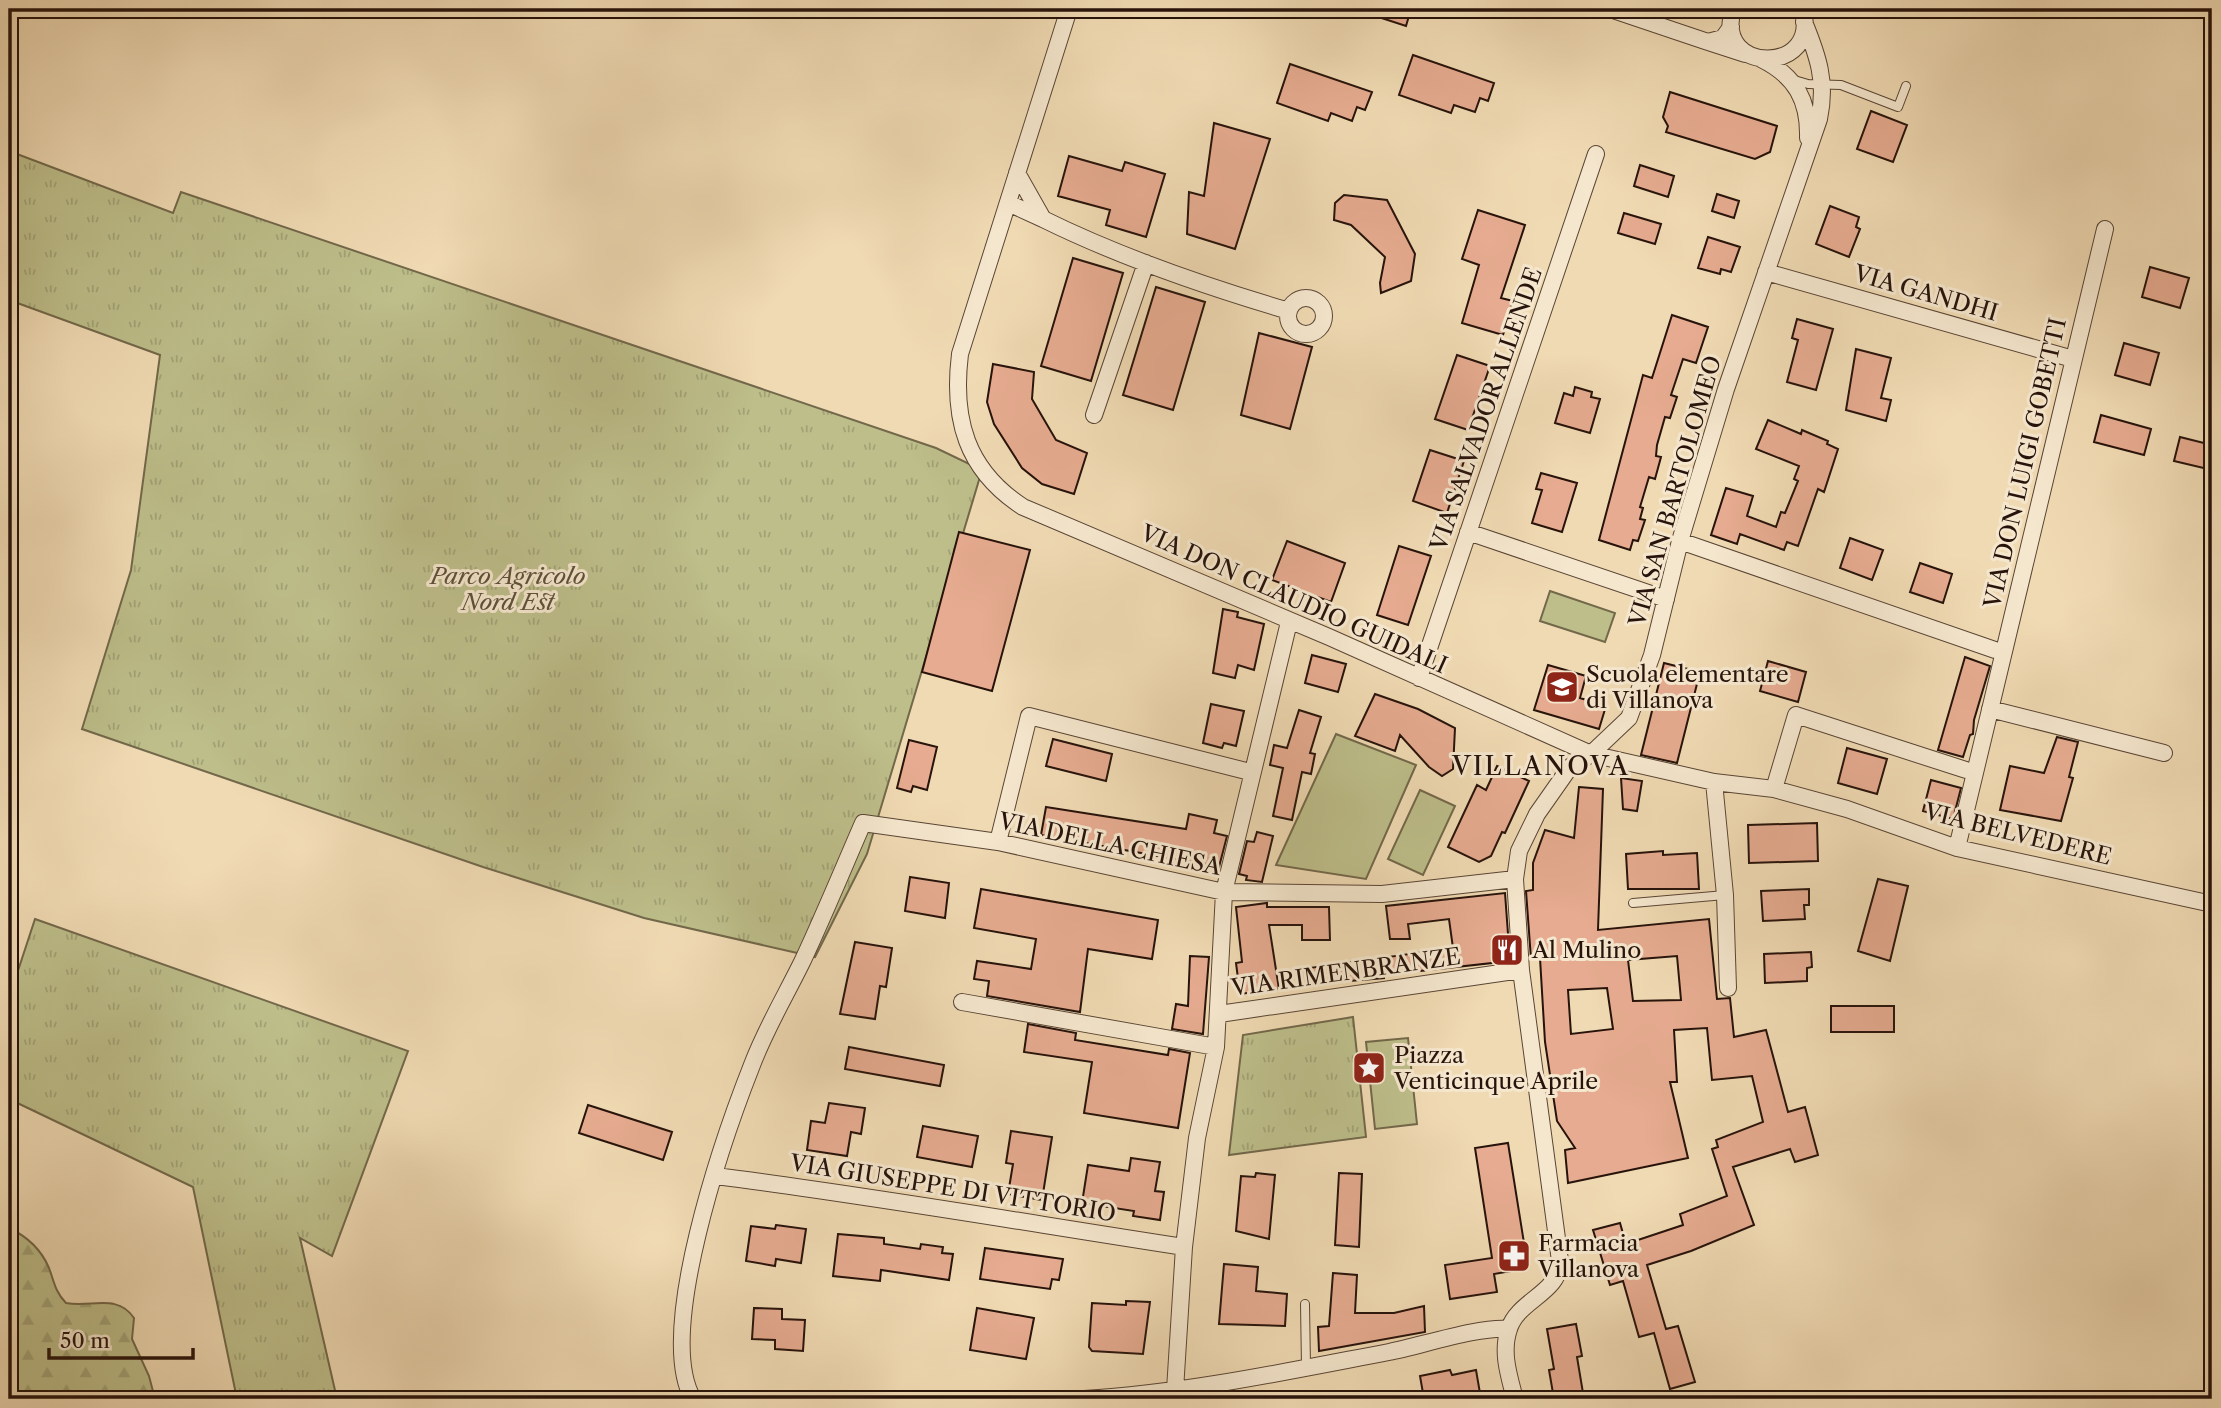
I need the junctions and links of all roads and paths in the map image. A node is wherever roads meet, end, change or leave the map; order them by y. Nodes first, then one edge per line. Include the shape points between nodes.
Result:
1 (1069, 9) edge
2 (1610, 9) edge
3 (1733, 9) edge
4 (1803, 15) edge
5 (1731, 27) junction
6 (1708, 42) junction
7 (1756, 58) junction
8 (1790, 79) junction
9 (1824, 85) junction
10 (1906, 86) dead end
11 (1808, 151) junction
12 (1596, 154) dead end
13 (1017, 173) junction
14 (1008, 203) junction
15 (1043, 219) junction
16 (2105, 229) dead end
17 (1146, 263) junction
18 (1766, 272) junction
19 (1289, 311) dead end
20 (2073, 359) junction
21 (1094, 415) dead end
22 (1468, 532) junction
23 (1681, 541) junction
24 (1667, 599) junction
25 (1289, 622) junction
26 (1995, 650) dead end
27 (1419, 678) junction
28 (1990, 709) junction
29 (2164, 753) dead end
30 (1591, 754) junction
31 (1966, 770) dead end
32 (1251, 772) junction
33 (1714, 782) junction
34 (1774, 789) junction
35 (999, 842) junction
36 (1957, 848) junction
37 (1515, 879) junction
38 (1224, 892) junction
39 (1725, 895) junction
40 (1633, 903) dead end
41 (2212, 904) edge
42 (1521, 970) junction
43 (1728, 989) dead end
44 (961, 1002) dead end
45 (1219, 1014) junction
46 (1216, 1047) junction
47 (716, 1176) junction
48 (1184, 1247) junction
49 (1305, 1304) dead end
50 (1509, 1329) junction
51 (1306, 1367) junction
52 (1175, 1390) junction
53 (693, 1399) edge
54 (1084, 1399) edge
55 (1514, 1399) edge

1 - 13 street
2 - 6 street
3 - 5 street
4 - 7 street, VIA SAN BARTOLOMEO via 1801,39 1789,53 1773,60
4 - 9 street, VIA SAN BARTOLOMEO
5 - 6 street via 1723,38
5 - 7 street, VIA SAN BARTOLOMEO via 1739,46
6 - 7 street
7 - 8 street, VIA SAN BARTOLOMEO
8 - 9 lane
8 - 11 street, VIA SAN BARTOLOMEO via 1807,108
9 - 10 lane via 1841,85 1898,107
9 - 11 street, VIA SAN BARTOLOMEO
11 - 18 street, VIA SAN BARTOLOMEO
12 - 22 street, VIA SALVADOR ALLENDE
13 - 14 street
13 - 15 street
14 - 15 street
14 - 25 street, VIA DON CLAUDIO GUIDALI via 960,354 956,391 962,427 986,476 1023,507
15 - 17 street
16 - 20 street, VIA DON LUIGI GOBETTI
17 - 19 street
17 - 21 street
18 - 20 street, VIA GANDHI
18 - 23 street, VIA SAN BARTOLOMEO
20 - 28 street, VIA DON LUIGI GOBETTI
22 - 24 street
22 - 27 street, VIA SALVADOR ALLENDE
23 - 24 street, VIA SAN BARTOLOMEO
23 - 26 street
24 - 30 street, VIA SAN BARTOLOMEO via 1653,655 1629,718
25 - 27 street, VIA DON CLAUDIO GUIDALI
25 - 32 street
27 - 30 street, VIA DON CLAUDIO GUIDALI
28 - 29 street
28 - 36 street, VIA DON LUIGI GOBETTI
30 - 33 street, VIA BELVEDERE
30 - 37 street, VIA SAN BARTOLOMEO via 1570,767 1537,814 1519,851
31 - 34 street via 1796,715
32 - 35 street via 1029,716
32 - 38 street
33 - 34 street, VIA BELVEDERE
33 - 39 street
34 - 36 street, VIA BELVEDERE
35 - 38 street, VIA DELLA CHIESA
35 - 47 street, VIA DELLA CHIESA via 863,823 751,1067
36 - 41 street, VIA BELVEDERE
37 - 38 street, VIA DELLA CHIESA via 1382,894
37 - 42 street, VIA SAN BARTOLOMEO
38 - 45 street
39 - 40 lane
39 - 43 street
42 - 45 street, VIA RIMENBRANZE
42 - 50 street, VIA SAN BARTOLOMEO via 1560,1268 1556,1280 1519,1313
44 - 46 street
45 - 46 street
46 - 48 street via 1197,1138
47 - 48 street, VIA GIUSEPPE DI VITTORIO
47 - 53 street via 689,1267 681,1320 682,1366
48 - 52 street
49 - 51 lane
50 - 51 street
50 - 55 street via 1507,1366
51 - 52 street
52 - 54 street

